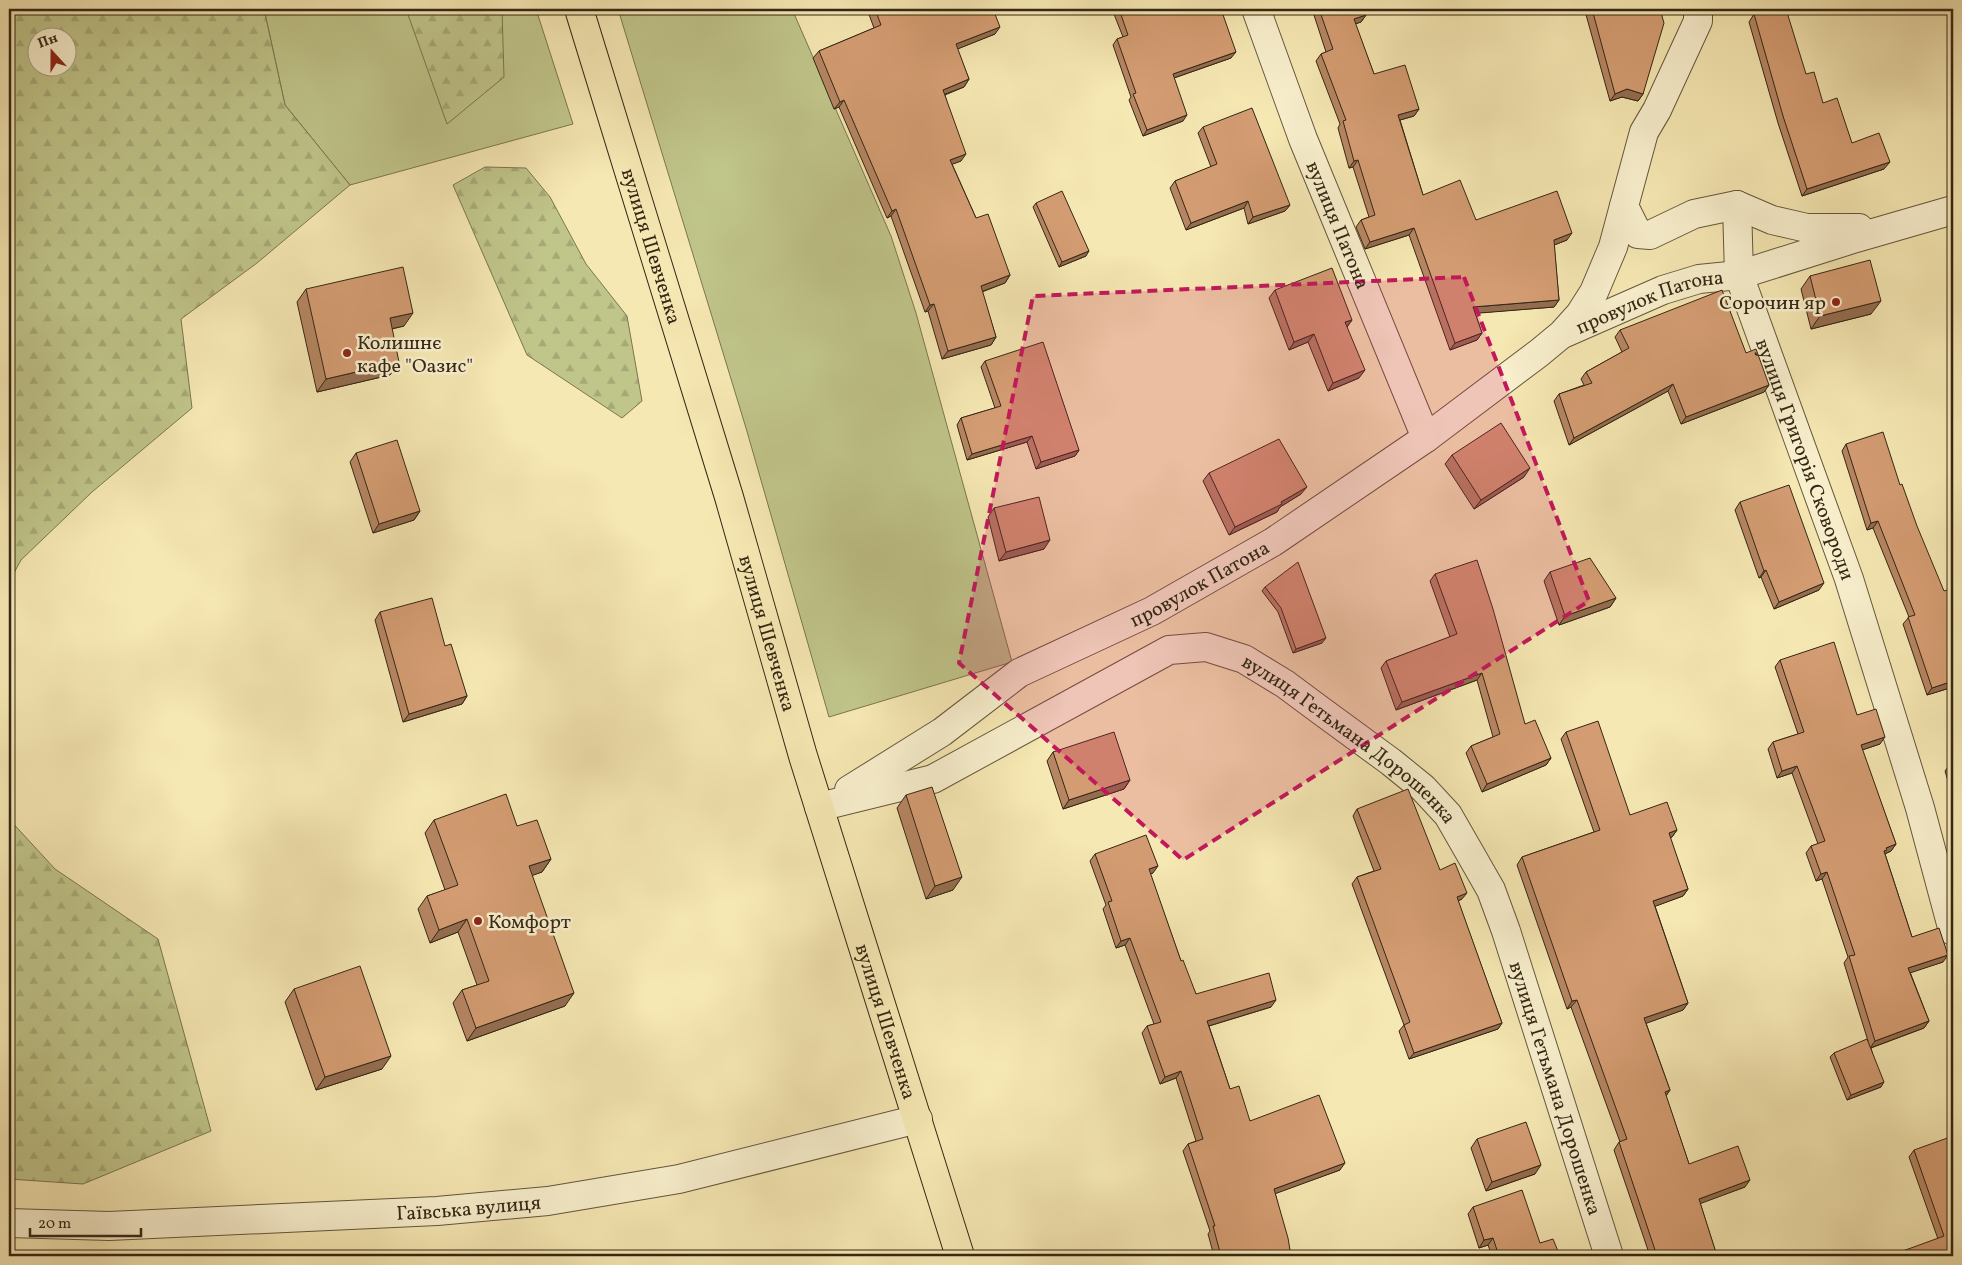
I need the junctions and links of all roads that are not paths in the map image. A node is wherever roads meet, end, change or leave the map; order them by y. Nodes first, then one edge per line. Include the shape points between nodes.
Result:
1 (580, 9) edge
2 (1256, 9) edge
3 (1698, 9) edge
4 (1737, 205) junction
5 (1624, 206) junction
6 (1953, 210) edge
7 (1925, 218) junction
8 (1739, 274) junction
9 (1562, 334) junction
10 (1426, 438) junction
11 (819, 807) junction
12 (1953, 931) edge
13 (918, 1119) junction
14 (9, 1223) edge
15 (960, 1256) edge
16 (1609, 1256) edge

1 - 11 main road, вулиця Шевченка
2 - 10 street, вулиця Патона via 1303,139
3 - 5 street via 1698,21 1644,132
4 - 5 street via 1694,214 1650,235 1638,234
4 - 7 street via 1772,220 1808,228 1859,228
4 - 8 street, вулиця Григорія Сковороди
5 - 9 street, провулок Патона via 1613,247 1594,292
6 - 7 street
7 - 8 street, провулок Патона
8 - 9 street, провулок Патона via 1699,279 1663,290
8 - 12 street, вулиця Григорія Сковороди via 1849,579 1920,808
9 - 10 street, провулок Патона
10 - 11 street, провулок Патона via 1273,542 1152,611 1019,673 942,732 875,776
11 - 13 main road, вулиця Шевченка
11 - 16 street, вулиця Гетьмана Дорошенка via 933,779 1169,650 1206,647 1244,659 1391,762 1423,788 1448,815 1494,898
13 - 14 street, Гаївська вулиця via 679,1179 548,1201 437,1211 110,1226
13 - 15 main road, вулиця Шевченка

